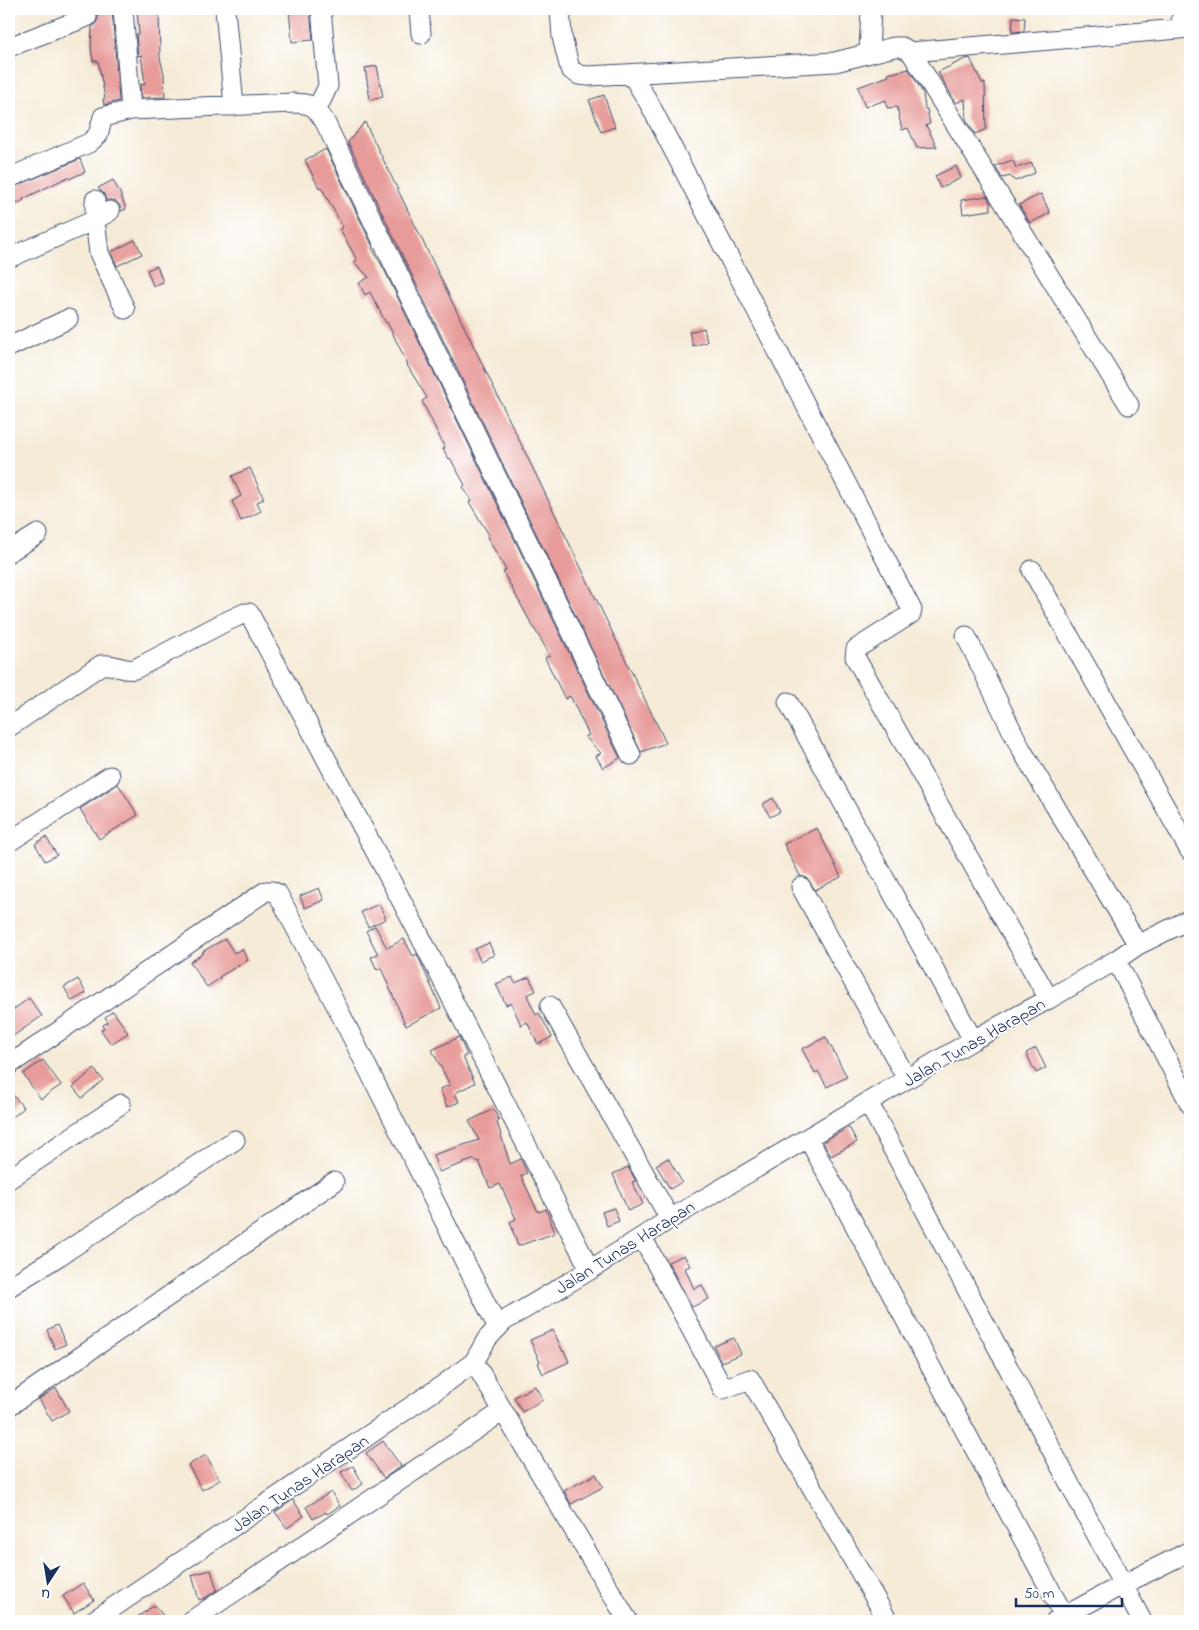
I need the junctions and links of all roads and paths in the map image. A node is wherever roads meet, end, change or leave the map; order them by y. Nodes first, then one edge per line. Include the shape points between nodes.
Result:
1 (124, 9) edge
2 (225, 9) edge
3 (321, 9) edge
4 (419, 9) edge
5 (560, 9) edge
6 (871, 9) edge
7 (1183, 9) edge
8 (87, 17) dead end
9 (1185, 28) edge
10 (421, 34) dead end
11 (9, 47) edge
12 (911, 52) junction
13 (869, 54) junction
14 (628, 74) junction
15 (234, 106) junction
16 (317, 109) junction
17 (131, 110) junction
18 (9, 178) edge
19 (95, 200) dead end
20 (102, 216) junction
21 (9, 258) edge
22 (125, 309) dead end
23 (68, 319) dead end
24 (9, 347) edge
25 (1129, 406) dead end
26 (38, 534) dead end
27 (9, 552) edge
28 (1032, 570) dead end
29 (966, 636) dead end
30 (788, 702) dead end
31 (9, 727) edge
32 (631, 755) dead end
33 (110, 776) dead end
34 (9, 842) edge
35 (1190, 851) edge
36 (801, 887) dead end
37 (1190, 919) edge
38 (1138, 945) junction
39 (1116, 960) junction
40 (1049, 999) junction
41 (550, 1006) dead end
42 (973, 1040) junction
43 (9, 1064) edge
44 (907, 1079) junction
45 (868, 1102) junction
46 (121, 1104) dead end
47 (1190, 1104) edge
48 (808, 1138) junction
49 (235, 1140) dead end
50 (9, 1179) edge
51 (334, 1182) dead end
52 (670, 1219) junction
53 (642, 1237) junction
54 (590, 1270) junction
55 (9, 1288) edge
56 (498, 1326) junction
57 (474, 1362) junction
58 (9, 1406) edge
59 (503, 1411) junction
60 (1190, 1551) edge
61 (1122, 1585) junction
62 (1062, 1620) edge
63 (93, 1621) edge
64 (191, 1621) edge
65 (628, 1621) edge
66 (888, 1621) edge
67 (1142, 1621) edge

1 - 17 street
2 - 15 street
3 - 16 street via 328,86
4 - 10 street
5 - 14 street via 562,37 570,69 579,75 589,76
6 - 13 street
7 - 9 street
8 - 11 street
9 - 12 street
12 - 13 street via 894,47
12 - 25 street
13 - 14 street via 835,62
14 - 40 street via 636,80 650,103 912,610 911,614 856,649 856,657
15 - 16 street via 292,103 307,104
15 - 17 street
16 - 32 street
17 - 18 street via 103,117 98,135 89,143
19 - 20 street
20 - 21 street
20 - 22 street via 99,253
23 - 24 street
26 - 27 street
28 - 35 street
29 - 38 street via 1021,749
30 - 42 street
31 - 54 street via 101,665 135,669 249,613 418,932
33 - 34 street
36 - 44 street
37 - 38 street, Jalan Tunas Harapan
38 - 39 street, Jalan Tunas Harapan
39 - 40 street, Jalan Tunas Harapan
39 - 47 street
40 - 42 street, Jalan Tunas Harapan
41 - 52 street
42 - 44 street, Jalan Tunas Harapan
43 - 56 street via 272,890 278,894 338,1009
44 - 45 street, Jalan Tunas Harapan
45 - 48 street, Jalan Tunas Harapan
45 - 61 street
46 - 50 street
48 - 52 street, Jalan Tunas Harapan
48 - 62 street
49 - 55 street
51 - 58 street
52 - 53 street, Jalan Tunas Harapan
53 - 54 street, Jalan Tunas Harapan
53 - 66 street via 723,1389 750,1379
54 - 56 street, Jalan Tunas Harapan
56 - 57 street, Jalan Tunas Harapan
57 - 59 street
57 - 63 street, Jalan Tunas Harapan via 352,1448
59 - 64 street
59 - 65 street
60 - 61 street
61 - 62 street
61 - 67 street

